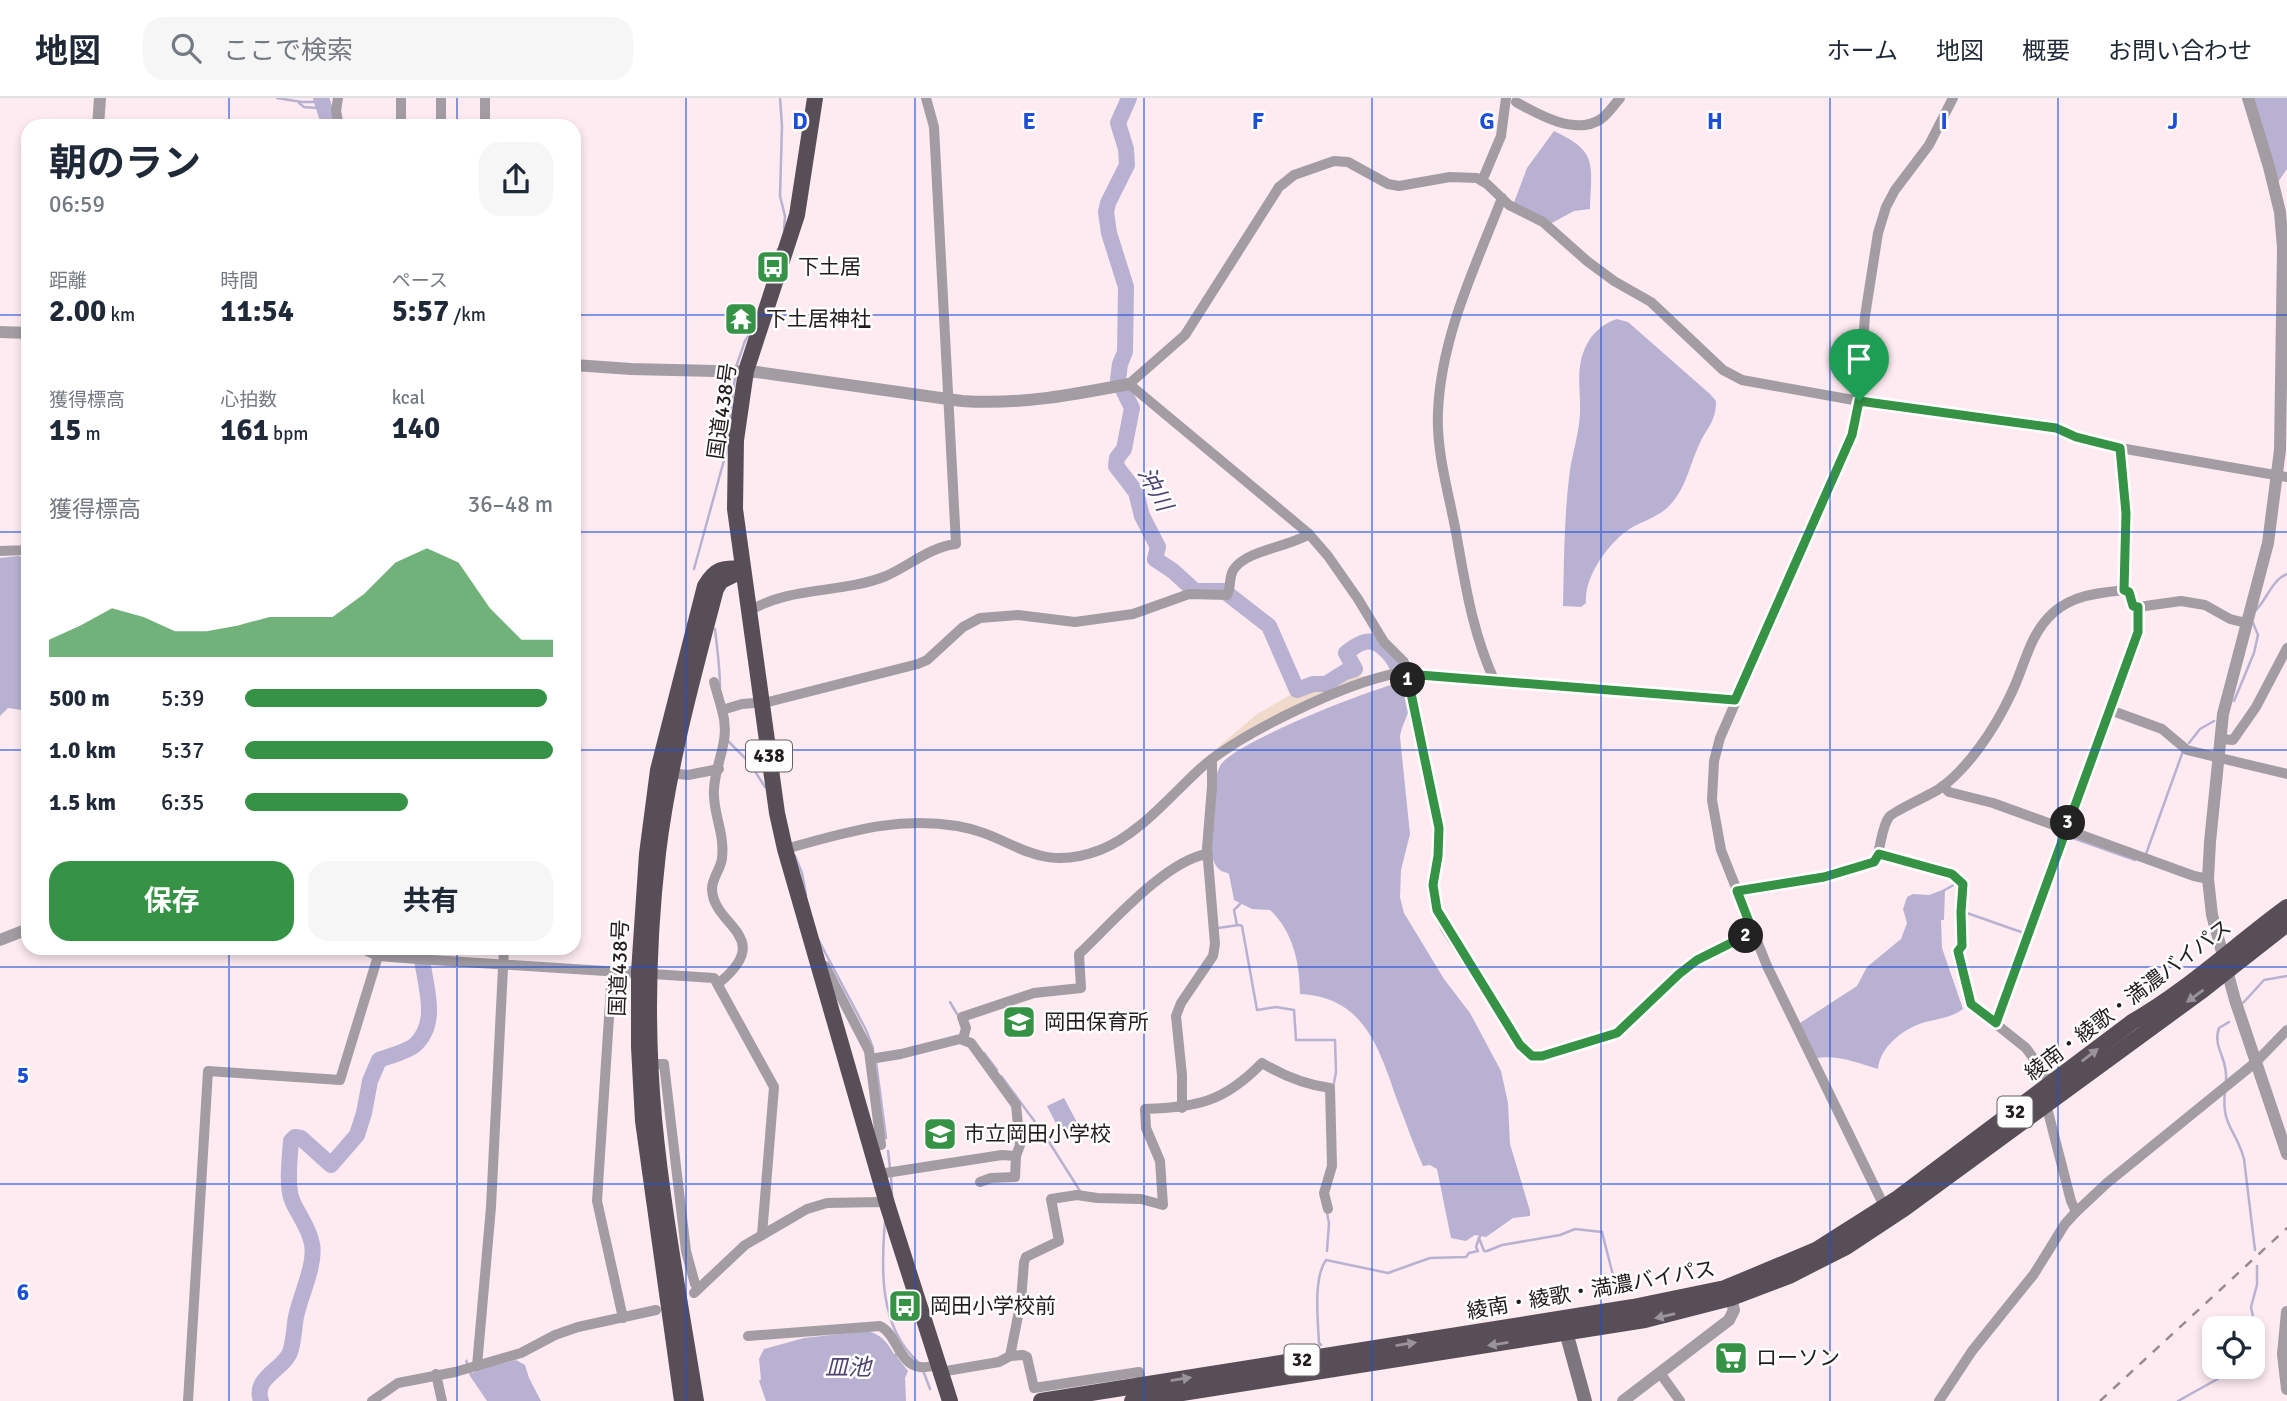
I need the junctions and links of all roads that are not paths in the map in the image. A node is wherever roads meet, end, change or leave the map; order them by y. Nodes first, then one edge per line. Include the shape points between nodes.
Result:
1 (100, 98) edge
2 (338, 98) edge
3 (401, 98) edge
4 (441, 98) edge
5 (485, 98) edge
6 (815, 98) edge
7 (926, 98) edge
8 (1506, 98) edge
9 (1620, 98) edge
10 (1953, 98) edge
11 (2248, 98) edge
12 (1517, 102) dead end
13 (99, 119) edge
14 (338, 119) edge
15 (401, 119) edge
16 (441, 119) edge
17 (485, 119) edge
18 (1482, 181) junction
19 (1502, 198) junction
20 (0, 332) edge
21 (21, 333) edge
22 (581, 365) edge
23 (739, 371) junction
24 (1124, 385) junction
25 (948, 399) junction
26 (1859, 401) junction
27 (2120, 448) junction
28 (2283, 476) edge
29 (1309, 534) junction
30 (21, 550) edge
31 (0, 551) edge
32 (742, 569) junction
33 (2124, 590) junction
34 (2138, 607) junction
35 (748, 611) junction
36 (2246, 624) junction
37 (2287, 648) edge
38 (1407, 674) junction
39 (714, 682) dead end
40 (1495, 682) junction
41 (1735, 700) junction
42 (761, 702) junction
43 (724, 709) junction
44 (2110, 710) junction
45 (2220, 739) junction
46 (1212, 759) junction
47 (2218, 759) junction
48 (719, 769) junction
49 (670, 773) junction
50 (2287, 774) edge
51 (1943, 786) junction
52 (2066, 830) junction
53 (785, 849) junction
54 (1207, 854) junction
55 (1879, 854) junction
56 (2208, 879) junction
57 (1737, 891) junction
58 (2287, 907) edge
59 (2287, 923) edge
60 (21, 932) edge
61 (1753, 932) junction
62 (810, 938) junction
63 (0, 940) edge
64 (504, 955) edge
65 (378, 956) joint
66 (2225, 963) junction
67 (503, 964) junction
68 (612, 971) junction
69 (645, 973) junction
70 (719, 983) junction
71 (1996, 1023) junction
72 (2287, 1030) edge
73 (963, 1039) junction
74 (873, 1058) junction
75 (2256, 1062) junction
76 (651, 1064) junction
77 (2052, 1084) junction
78 (2046, 1104) junction
79 (1182, 1108) junction
80 (871, 1148) junction
81 (2287, 1154) edge
82 (1016, 1156) junction
83 (879, 1174) junction
84 (980, 1182) dead end
85 (888, 1207) junction
86 (1328, 1209) dead end
87 (2076, 1212) junction
88 (1887, 1213) junction
89 (762, 1235) junction
90 (1731, 1298) junction
91 (656, 1310) dead end
92 (2287, 1311) edge
93 (624, 1318) junction
94 (1564, 1327) junction
95 (748, 1336) dead end
96 (1010, 1356) junction
97 (471, 1367) junction
98 (939, 1369) junction
99 (1660, 1373) junction
100 (436, 1374) junction
101 (1140, 1377) dead end
102 (2287, 1389) edge
103 (1037, 1393) edge
104 (1943, 1400) edge
105 (188, 1401) edge
106 (372, 1401) edge
107 (442, 1401) edge
108 (682, 1401) edge
109 (696, 1401) edge
110 (950, 1401) edge
111 (1132, 1401) edge
112 (1584, 1401) edge
113 (1623, 1401) edge
114 (1680, 1401) edge

1 - 13 street
2 - 14 street
3 - 15 street
4 - 16 street
5 - 17 street
6 - 23 highway, 国道438号 / 438 via 797,215
7 - 25 street via 934,127
8 - 18 street via 1501,136
9 - 12 street via 1603,118 1589,125 1567,124
10 - 26 street via 1929,145 1895,190 1882,220 1865,316
11 - 28 street via 2280,212
18 - 19 street
18 - 24 street via 1450,177 1399,186 1341,161 1294,175 1279,187 1185,335
19 - 26 street via 1543,222 1614,281 1651,302 1723,370 1754,383
19 - 40 street via 1451,334 1438,412 1443,468 1465,588 1474,628
20 - 21 street
22 - 23 street
23 - 25 street
23 - 32 highway, 国道438号 / 438 via 734,477
24 - 25 street via 1017,402
24 - 29 street
25 - 35 street via 956,544 867,583 781,596
26 - 27 street via 2056,428
26 - 41 street via 1852,435
27 - 28 street
27 - 33 street via 2126,513
28 - 36 street
29 - 38 street via 1351,588 1384,642 1404,662
29 - 42 street via 1244,559 1234,568 1229,593 1189,594 1133,614 1075,622 1018,615 980,618 918,664
30 - 31 street
32 - 35 highway, 国道438号 / 438
32 - 49 highway, 国道438号 via 716,589
32 - 69 highway, 国道438号 via 722,570 705,586 666,733 647,854
33 - 34 street
33 - 51 street via 2068,601 2040,626 2010,696 1969,762
34 - 36 street via 2181,601 2205,605
34 - 44 street via 2138,632
35 - 42 highway, 国道438号 / 438
36 - 45 street
37 - 45 street via 2233,740
38 - 40 street
38 - 46 street via 1390,675 1319,701
38 - 61 street via 1439,828 1433,885 1437,910 1525,1051 1542,1056 1617,1033 1697,960
39 - 43 street
40 - 41 street
41 - 57 street via 1714,761 1712,800 1721,850
42 - 43 street
42 - 53 highway, 国道438号 / 438
43 - 48 street
44 - 47 street via 2162,729 2187,750
44 - 52 street
45 - 47 street
46 - 53 street via 1119,841 1081,856 1045,857 956,825 907,823 864,827
46 - 54 street
47 - 50 street
47 - 56 street
48 - 49 street
48 - 70 street via 714,798 723,834 722,860 712,892 716,906 742,940 739,959
49 - 69 highway, 国道438号
51 - 52 street via 1949,792
51 - 55 street via 1890,814
52 - 56 street
52 - 71 street
53 - 62 highway, 国道438号 / 438
54 - 73 street via 1166,873 1079,954 1081,989 1034,993 962,1017
54 - 79 street via 1215,950 1176,1016
55 - 57 street via 1874,862 1824,877
55 - 71 street via 1952,874 1963,884 1962,946 1958,951 1971,1004
56 - 66 street
57 - 61 street
58 - 66 highway, 綾南・綾歌・満濃バイパス / 32
59 - 66 highway, 綾南・綾歌・満濃バイパス / 32
60 - 63 street
61 - 88 street
62 - 74 street
62 - 80 highway, 国道438号 / 438
64 - 67 street
65 - 67 street
65 - 105 street via 340,1080 208,1071
66 - 75 street
77 -> 66 highway, 綾南・綾歌・満濃バイパス / 32
66 -> 78 highway, 綾南・綾歌・満濃バイパス / 32
67 - 68 street
67 - 97 street via 491,1207
68 - 69 street
68 - 93 street via 597,1201
69 - 70 street via 715,978
69 - 76 highway, 国道438号
69 - 108 highway, 国道438号 via 639,1047 643,1121
70 - 89 street via 774,1087
71 - 77 street via 2026,1048
72 - 75 street
73 - 74 street
73 - 82 street via 971,1043 1016,1105 1020,1145
74 - 80 street via 881,1145
75 - 81 street
75 - 87 street
76 - 89 street via 664,1064 686,1251 696,1290 726,1260
76 - 109 highway, 国道438号 via 664,1200
77 - 88 highway, 綾南・綾歌・満濃バイパス / 32
78 - 87 street
78 - 88 highway, 綾南・綾歌・満濃バイパス / 32
79 - 86 street via 1215,1099 1262,1063 1329,1088 1332,1166 1324,1192
79 - 96 street via 1145,1110 1146,1128 1160,1161 1163,1205 1077,1195 1051,1199 1059,1241 1026,1257
80 - 83 highway, 国道438号 / 438
82 - 83 street
82 - 84 street via 1015,1177
83 - 85 highway, 国道438号 / 438
85 - 89 street via 881,1202 827,1203
85 - 98 highway, 国道438号 / 438
87 - 104 street
88 - 90 highway, 綾南・綾歌・満濃バイパス / 32 via 1822,1260
88 - 94 highway, 綾南・綾歌・満濃バイパス / 32 via 1816,1250 1725,1288
90 -> 94 highway, 綾南・綾歌・満濃バイパス / 32 via 1646,1320
90 - 99 street via 1734,1310 1729,1320
91 - 93 street
92 - 102 street via 2283,1354
93 - 97 street via 578,1327 521,1353
103 -> 94 highway, 綾南・綾歌・満濃バイパス / 32
94 -> 111 highway, 綾南・綾歌・満濃バイパス / 32
94 - 112 main road
95 - 98 street via 880,1326 913,1366
96 - 98 street via 999,1362
96 - 103 street via 1027,1357
97 - 100 street
98 - 110 highway, 国道438号 / 438
99 - 113 street
99 - 114 street
100 - 106 street via 398,1383
100 - 107 street
101 - 103 street via 1139,1373

